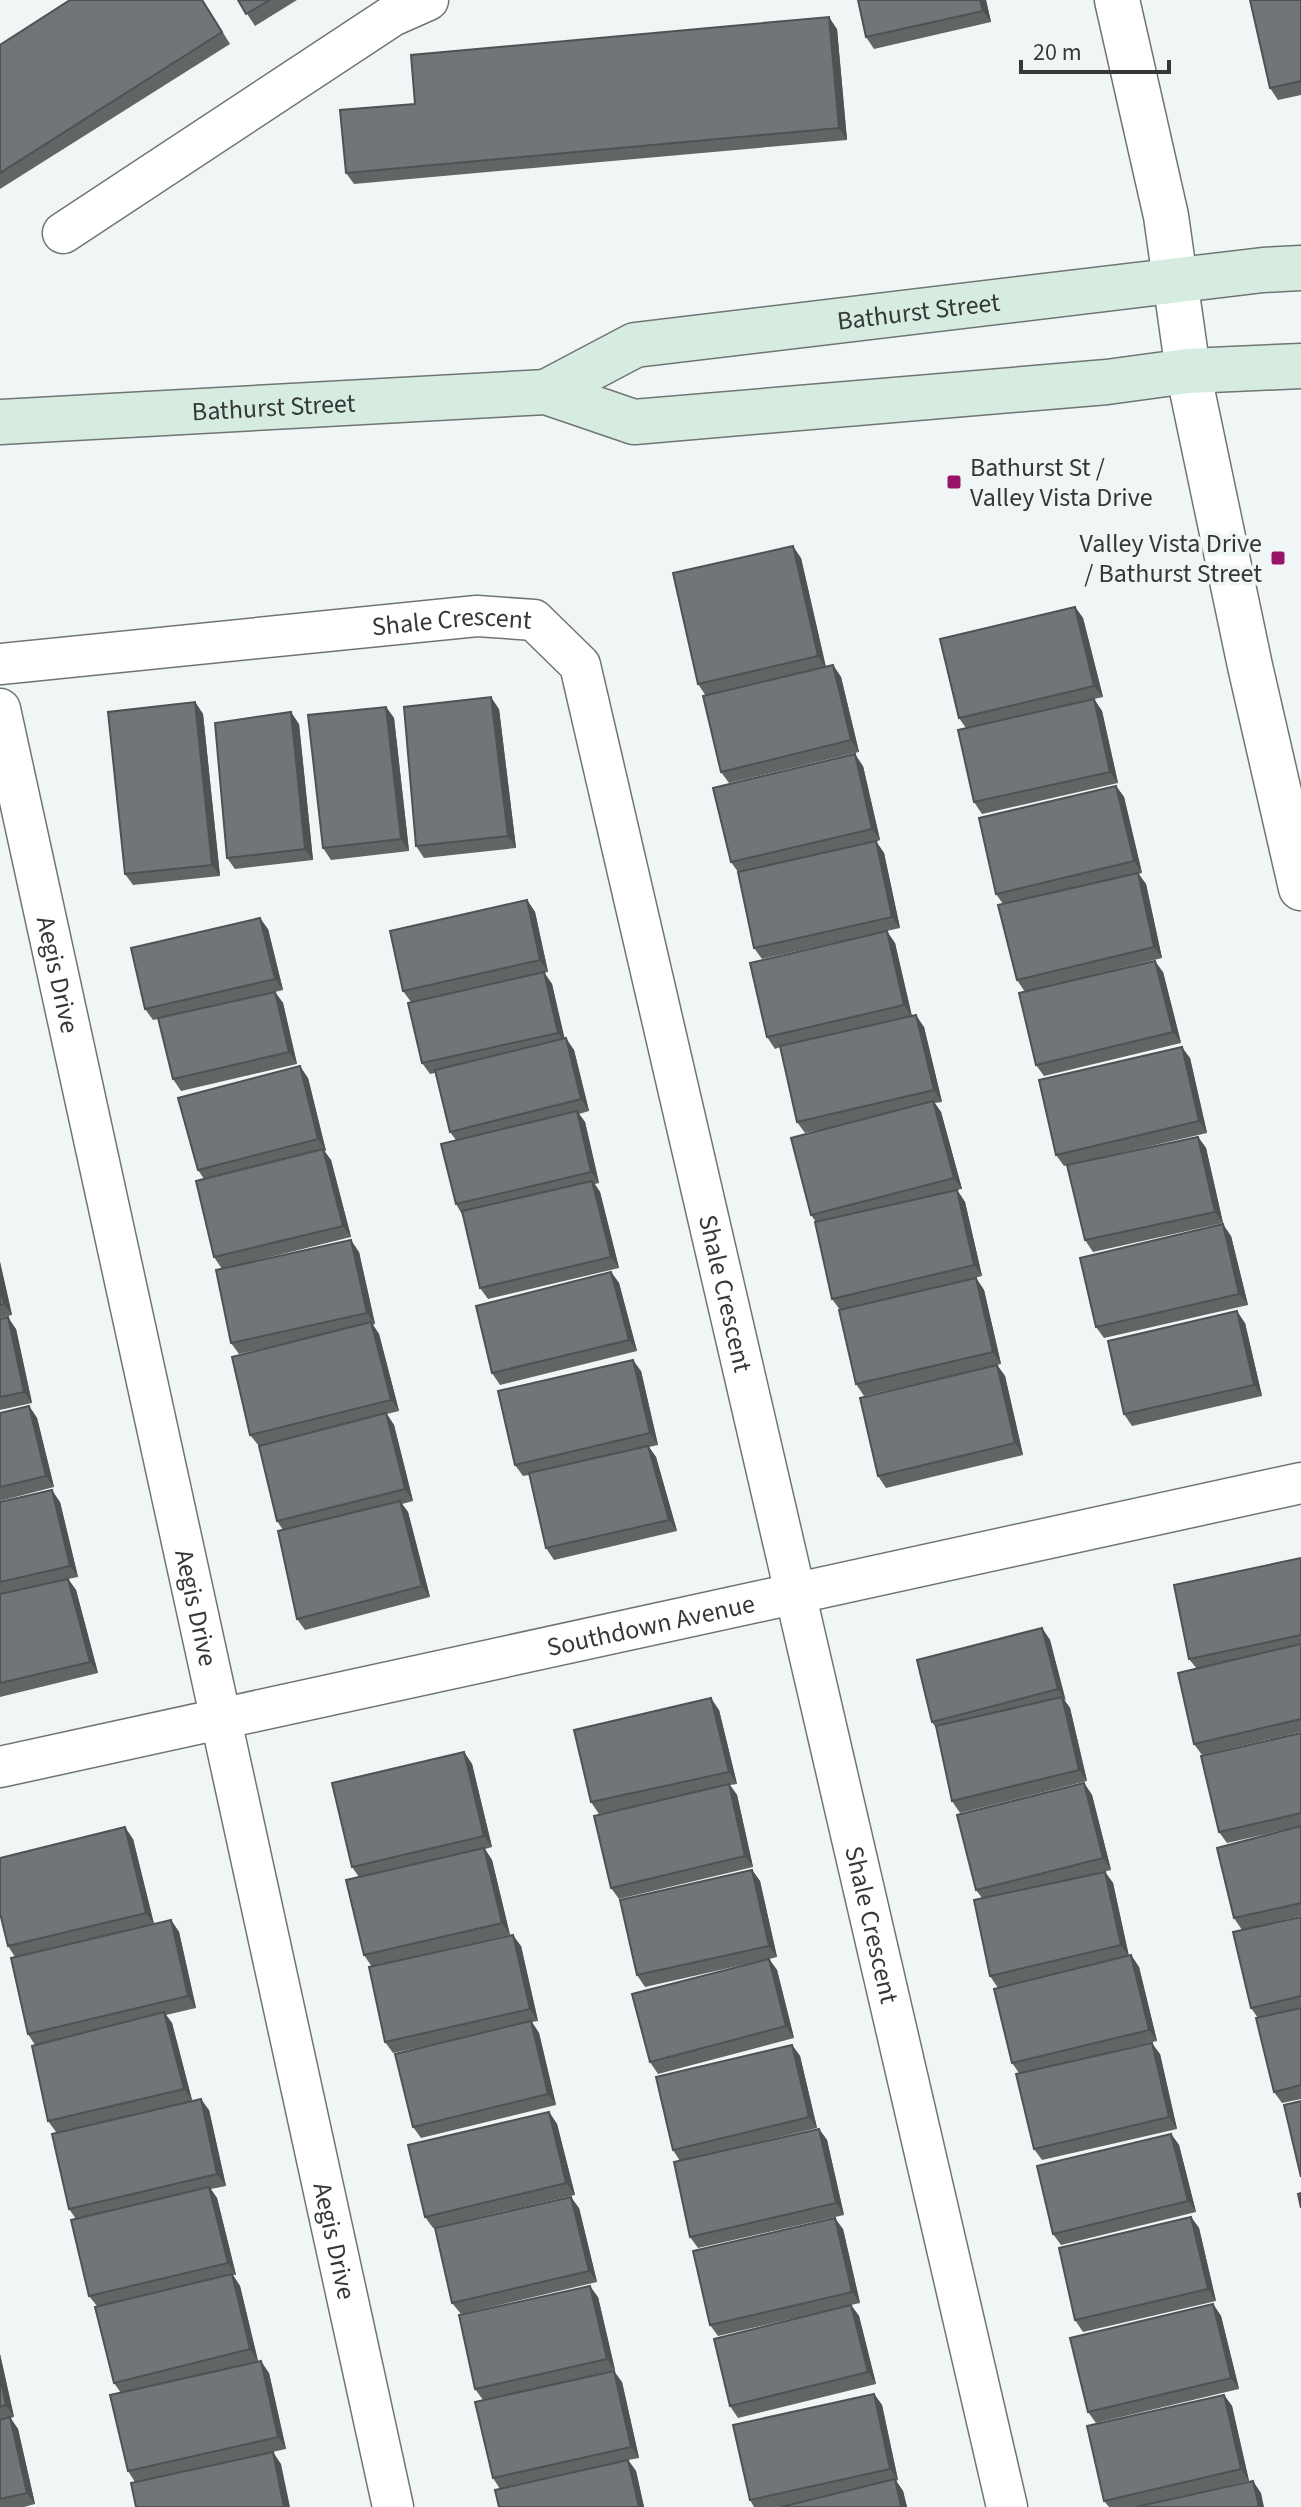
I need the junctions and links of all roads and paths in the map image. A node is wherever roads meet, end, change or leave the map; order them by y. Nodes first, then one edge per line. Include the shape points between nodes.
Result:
1 (428, 0) edge
2 (1117, 0) edge
3 (63, 233) dead end
4 (1301, 268) edge
5 (1177, 281) junction
6 (1301, 366) edge
7 (1188, 371) junction
8 (546, 392) junction
9 (0, 422) edge
10 (0, 664) edge
11 (0, 709) edge
12 (1301, 888) edge
13 (1301, 1483) edge
14 (794, 1592) junction
15 (220, 1718) junction
16 (0, 1767) edge
17 (393, 2507) edge
18 (1007, 2507) edge

1 - 3 street via 392,16
2 - 5 street
4 - 5 main road, Bathurst Street
5 - 7 street
5 - 8 main road, Bathurst Street via 635,345
6 - 7 main road, Bathurst Street
7 - 8 main road, Bathurst Street via 634,422
7 - 12 street
8 - 9 main road, Bathurst Street
10 - 14 street, Shale Crescent via 477,616 534,620 580,665
11 - 15 street, Aegis Drive
13 - 14 street, Southdown Avenue
14 - 15 street, Southdown Avenue
14 - 18 street, Shale Crescent
15 - 16 street, Southdown Avenue
15 - 17 street, Aegis Drive

